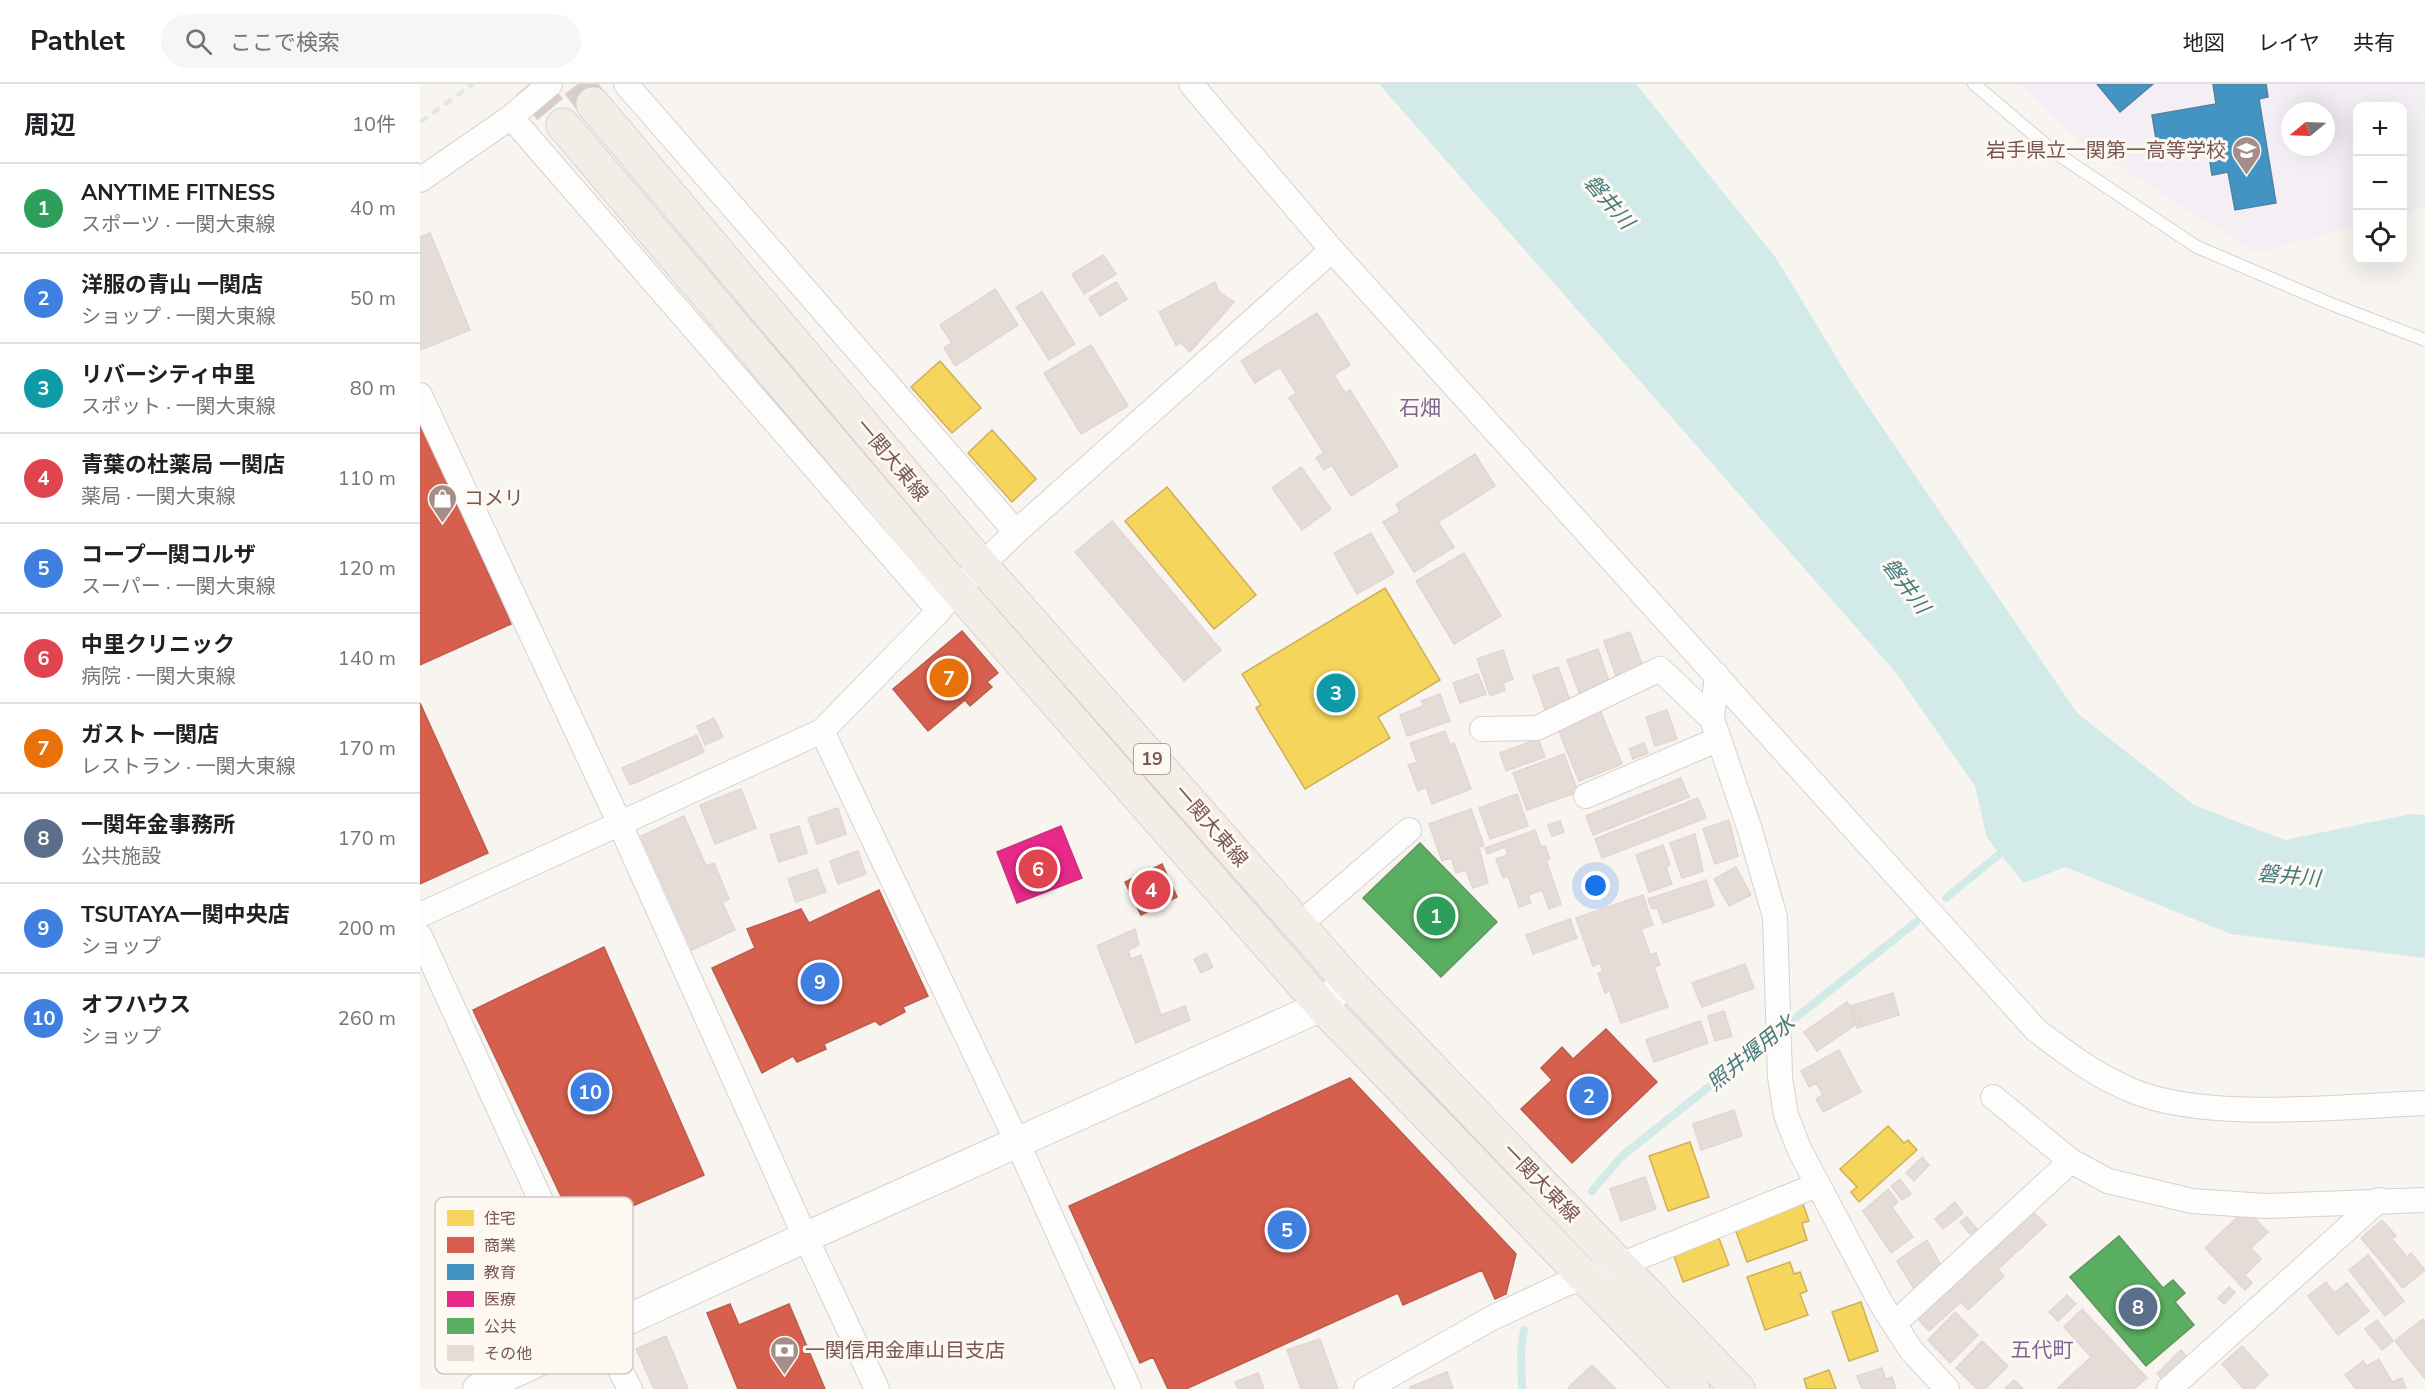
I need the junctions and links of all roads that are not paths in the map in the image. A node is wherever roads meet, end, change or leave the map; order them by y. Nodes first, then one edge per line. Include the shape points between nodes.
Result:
1 (550, 84) edge
2 (626, 84) edge
3 (1191, 84) edge
4 (1974, 84) edge
5 (593, 104) tunnel mouth
6 (511, 117) junction
7 (563, 125) tunnel mouth
8 (420, 180) edge
9 (1332, 250) junction
10 (2425, 340) edge
11 (420, 395) edge
12 (1016, 532) junction
13 (982, 566) junction
14 (948, 600) junction
15 (1717, 675) junction
16 (1482, 729) dead end
17 (1716, 729) junction
18 (822, 731) junction
19 (1587, 796) dead end
20 (620, 822) junction
21 (1409, 830) dead end
22 (420, 915) edge
23 (1299, 925) junction
24 (420, 936) edge
25 (1347, 980) junction
26 (1322, 1006) junction
27 (1993, 1097) dead end
28 (2425, 1103) edge
29 (1017, 1142) junction
30 (2071, 1161) junction
31 (1817, 1185) junction
32 (539, 1197) edge
33 (2379, 1200) junction
34 (2425, 1200) edge
35 (806, 1237) junction
36 (1620, 1265) junction
37 (1584, 1276) junction
38 (633, 1317) edge
39 (1894, 1324) junction
40 (510, 1374) edge
41 (622, 1374) edge
42 (478, 1389) edge
43 (630, 1389) edge
44 (877, 1389) edge
45 (1129, 1389) edge
46 (1366, 1389) edge
47 (1693, 1389) edge
48 (1738, 1389) edge
49 (1947, 1389) edge
50 (2169, 1389) edge

1 - 6 street
2 - 12 street
3 - 9 street
4 - 10 lane via 2053,151 2197,247
5 - 13 main road, 一関大東線 / 19
6 - 8 street
6 - 14 street
7 - 14 main road, 一関大東線 / 19
9 - 12 street
9 - 15 street
11 - 20 street
12 - 13 street
13 - 14 street
13 - 23 main road, 一関大東線 / 19
14 - 18 street
14 - 26 main road, 一関大東線 / 19
15 - 17 street
15 - 28 street via 2036,1030 2083,1066 2134,1091 2175,1102 2236,1109
16 - 17 street via 1537,728 1660,669
17 - 19 street
17 - 31 street via 1775,917 1780,1077 1786,1114
18 - 20 street
18 - 29 street
20 - 22 street
20 - 35 street
21 - 23 street
23 - 25 main road, 一関大東線 / 19
24 - 32 street
25 - 26 street
25 - 36 main road, 一関大東線 / 19
26 - 29 street
26 - 37 main road, 一関大東線 / 19
27 - 30 street
29 - 35 street
29 - 45 street
30 - 33 street via 2108,1181 2192,1201 2265,1206
30 - 39 street
31 - 36 street
31 - 39 street
33 - 34 street
33 - 50 street
35 - 38 street
35 - 44 street
36 - 37 street
36 - 48 main road, 一関大東線 / 19
37 - 46 street via 1492,1318
37 - 47 main road, 一関大東線 / 19
39 - 49 street via 1911,1350
40 - 42 street
41 - 43 street

